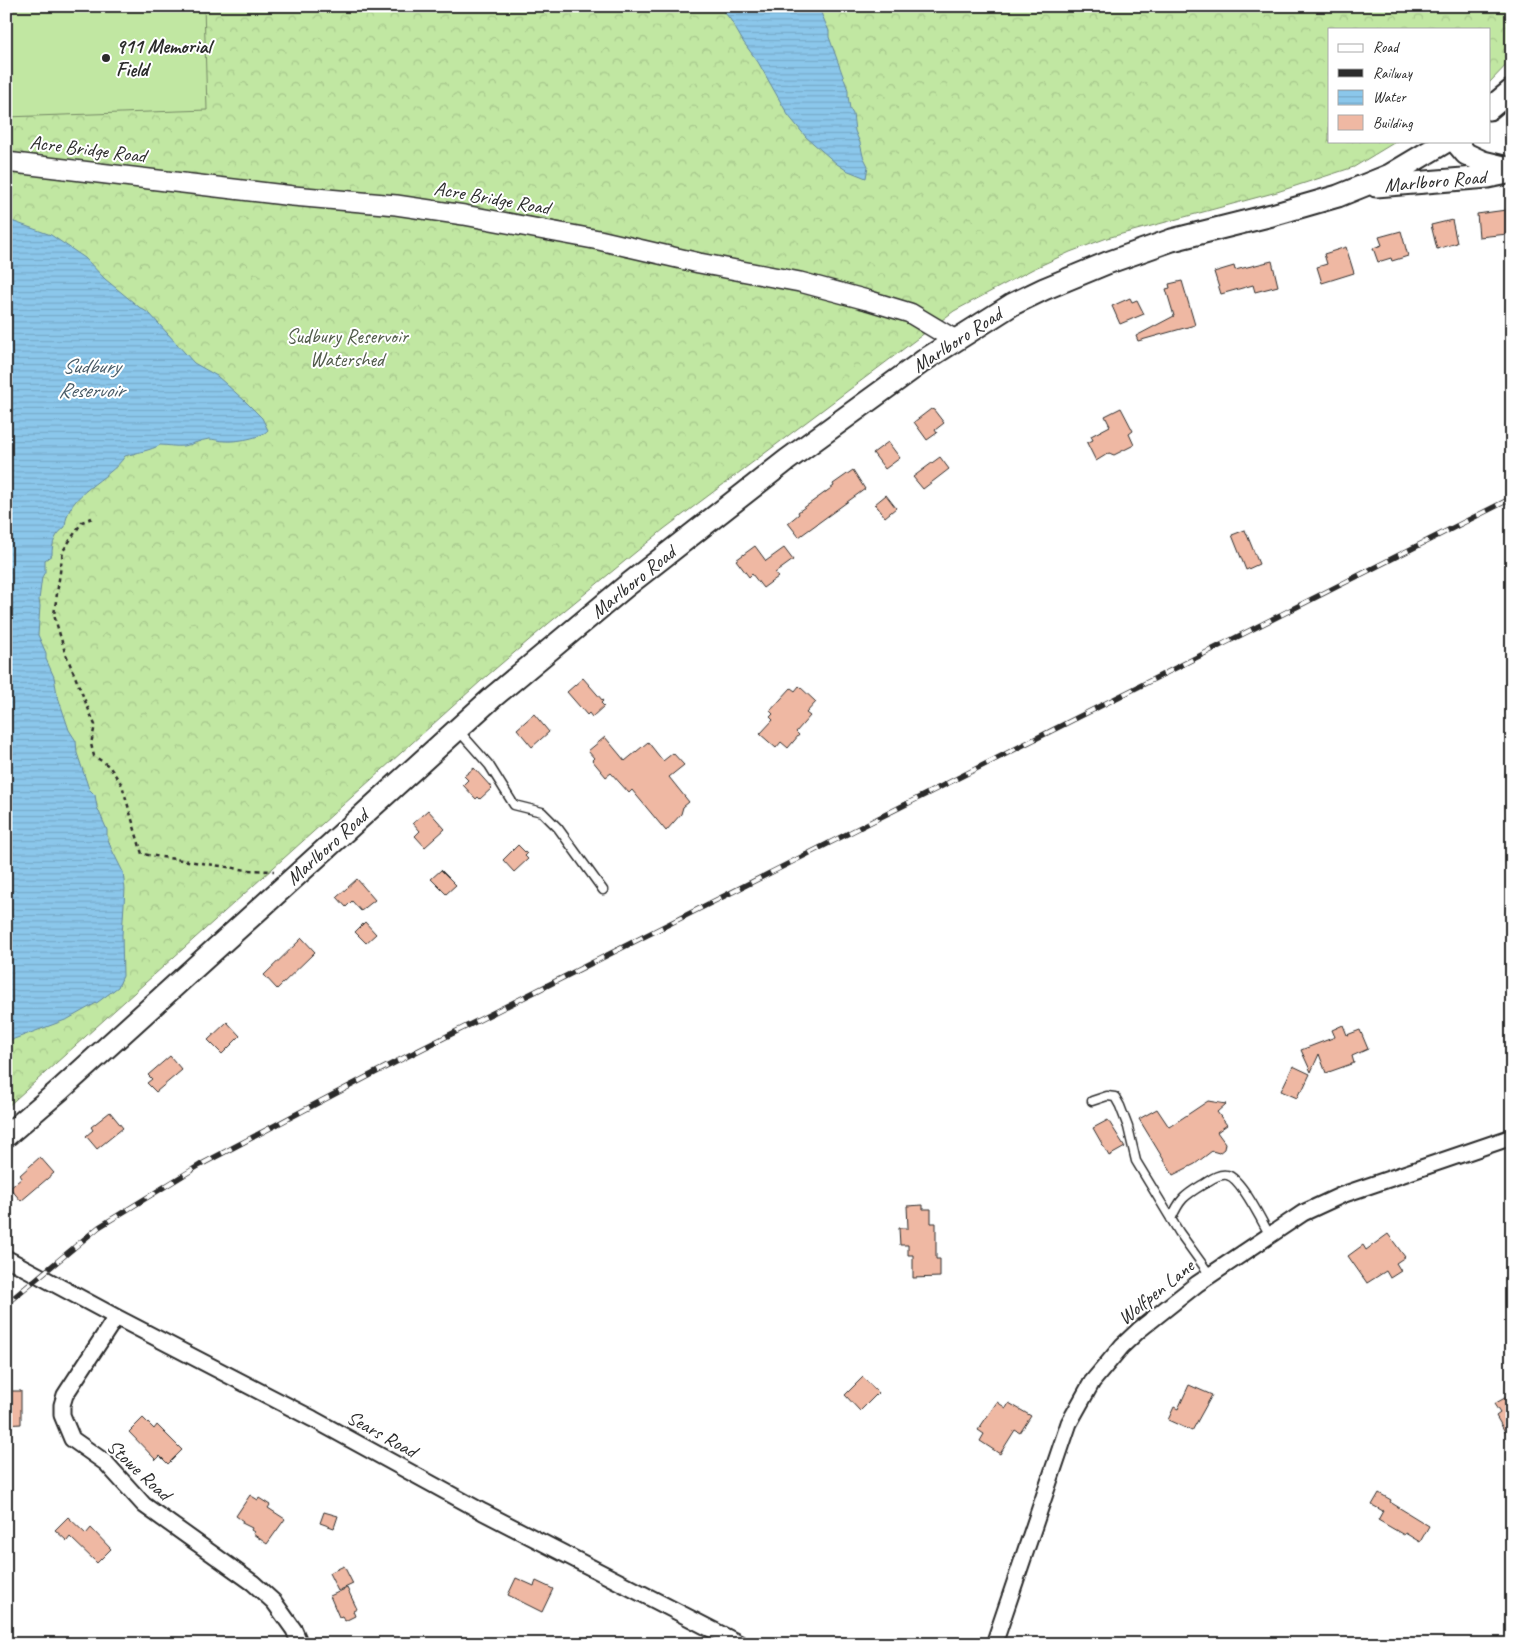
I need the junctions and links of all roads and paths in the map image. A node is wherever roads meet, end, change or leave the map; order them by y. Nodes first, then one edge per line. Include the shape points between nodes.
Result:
1 (1512, 90) edge
2 (1490, 108) edge
3 (1445, 142) edge
4 (1456, 142) edge
5 (6, 162) edge
6 (1512, 170) edge
7 (1359, 187) junction
8 (955, 340) junction
9 (92, 518) dead end
10 (457, 729) junction
11 (290, 881) junction
12 (603, 890) dead end
13 (1092, 1101) dead end
14 (6, 1136) edge
15 (1512, 1137) edge
16 (1171, 1219) junction
17 (1269, 1234) junction
18 (6, 1258) edge
19 (1210, 1275) junction
20 (116, 1317) junction
21 (300, 1644) edge
22 (740, 1644) edge
23 (994, 1644) edge

1 - 2 main road
3 - 7 main road, Marlboro Road via 1390,175
4 - 6 main road, Marlboro Road via 1466,154
5 - 8 street, Acre Bridge Road via 294,196 396,204 599,240 800,282 867,300 910,313
6 - 7 main road, Marlboro Road via 1488,177
7 - 8 main road, Marlboro Road via 1305,206 1205,231 1123,257 1013,304
8 - 10 main road, Marlboro Road via 787,460 625,588
9 - 11 path via 82,522 63,551 54,615 65,652 96,725 91,744 94,756 109,766 122,785 142,854 276,872
10 - 11 main road, Marlboro Road
10 - 12 lane via 489,765 514,805 542,812 558,828
11 - 14 main road, Marlboro Road
13 - 16 lane via 1115,1097 1128,1127 1136,1161
15 - 17 street, Wolfpen Lane via 1322,1203
16 - 17 lane via 1187,1194 1219,1175 1228,1175 1235,1179
16 - 19 lane
17 - 19 street, Wolfpen Lane
18 - 20 street, Sears Road
19 - 23 street, Wolfpen Lane via 1122,1346 1106,1363 1080,1402 1061,1445
20 - 21 street, Stowe Road via 65,1395 62,1415 72,1439 106,1462 144,1505 253,1583 274,1602
20 - 22 street, Sears Road

